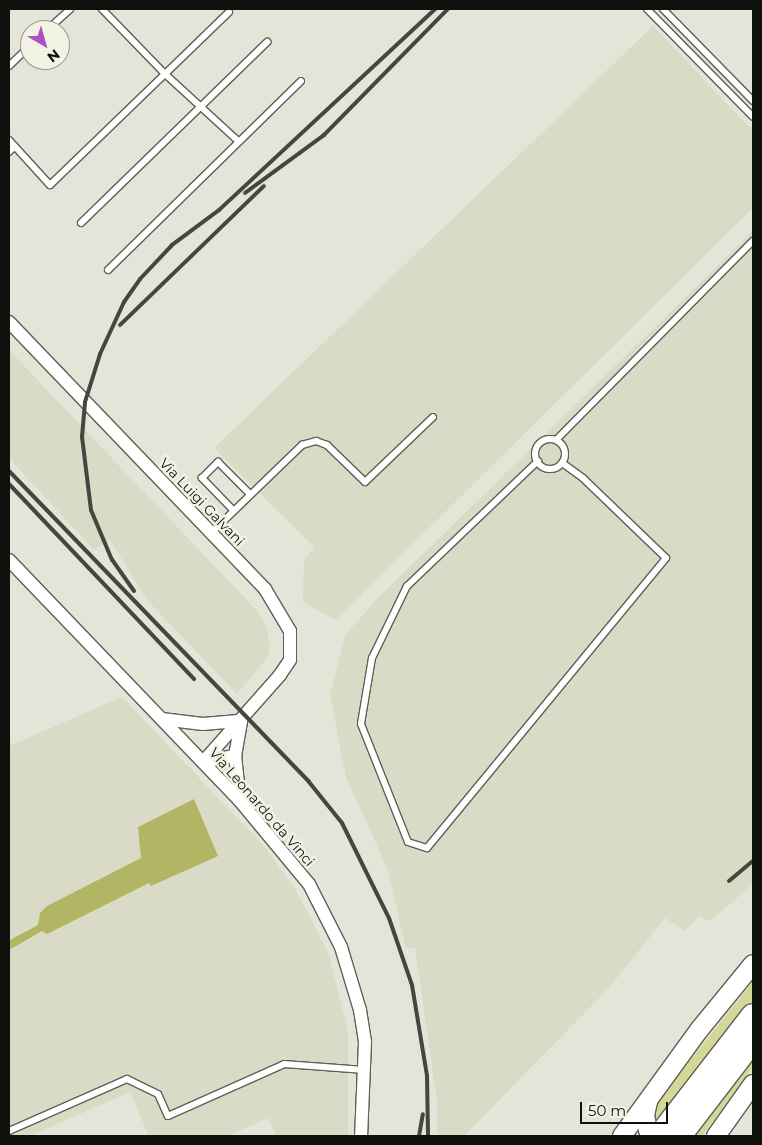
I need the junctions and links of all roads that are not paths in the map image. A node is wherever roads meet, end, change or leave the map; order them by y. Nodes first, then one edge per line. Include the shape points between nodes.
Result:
1 (70, 9) edge
2 (102, 9) edge
3 (647, 9) edge
4 (663, 9) edge
5 (229, 12) dead end
6 (58, 20) edge
7 (267, 42) dead end
8 (20, 54) edge
9 (10, 63) edge
10 (165, 74) junction
11 (301, 81) dead end
12 (753, 101) edge
13 (200, 106) junction
14 (753, 117) edge
15 (9, 140) edge
16 (238, 141) junction
17 (15, 146) junction
18 (9, 152) edge
19 (81, 223) dead end
20 (751, 244) edge
21 (108, 270) dead end
22 (9, 322) edge
23 (433, 418) dead end
24 (556, 440) junction
25 (538, 461) junction
26 (562, 463) junction
27 (250, 494) junction
28 (234, 510) junction
29 (211, 533) junction
30 (9, 560) edge
31 (162, 719) junction
32 (240, 722) junction
33 (235, 756) junction
34 (203, 762) junction
35 (240, 801) junction
36 (753, 964) edge
37 (753, 1015) edge
38 (753, 1041) edge
39 (365, 1070) junction
40 (753, 1084) edge
41 (649, 1099) junction
42 (9, 1131) edge
43 (654, 1134) edge
44 (361, 1136) edge
45 (622, 1136) edge
46 (680, 1136) edge
47 (716, 1136) edge

1 - 6 lane
2 - 10 lane
3 - 14 lane
4 - 12 lane
5 - 10 lane
7 - 13 lane
8 - 9 lane
10 - 13 lane
10 - 17 lane via 50,185
11 - 16 lane
13 - 16 lane
13 - 19 lane
15 - 17 lane
16 - 21 lane
17 - 18 lane
20 - 24 lane
22 - 29 street, Via Luigi Galvani
23 - 27 lane via 365,482 327,445 316,441 292,452
24 - 25 lane via 541,442 536,449
24 - 26 lane via 565,450
25 - 26 lane via 550,468
25 - 26 lane via 407,586 372,658 361,724 408,842 427,848 666,558 583,478
27 - 28 lane
27 - 28 lane via 218,462 202,478
28 - 29 lane
29 - 32 street, Via Luigi Galvani via 265,589 290,630 290,660
30 - 31 street, Via Leonardo da Vinci
31 - 32 street via 203,724
31 - 34 street, Via Leonardo da Vinci
32 - 33 street
32 - 34 street, Via Luigi Galvani
33 - 34 street
33 - 35 street
34 - 35 street, Via Leonardo da Vinci
35 - 39 street, Via Leonardo da Vinci via 296,867 334,930 360,1010
36 - 41 main road
37 - 43 highway
38 - 46 highway
39 - 42 lane via 284,1064 168,1116 158,1094 127,1079
39 - 44 street, Via Leonardo da Vinci
40 - 47 main road
41 - 43 main road via 646,1115
41 - 45 main road

